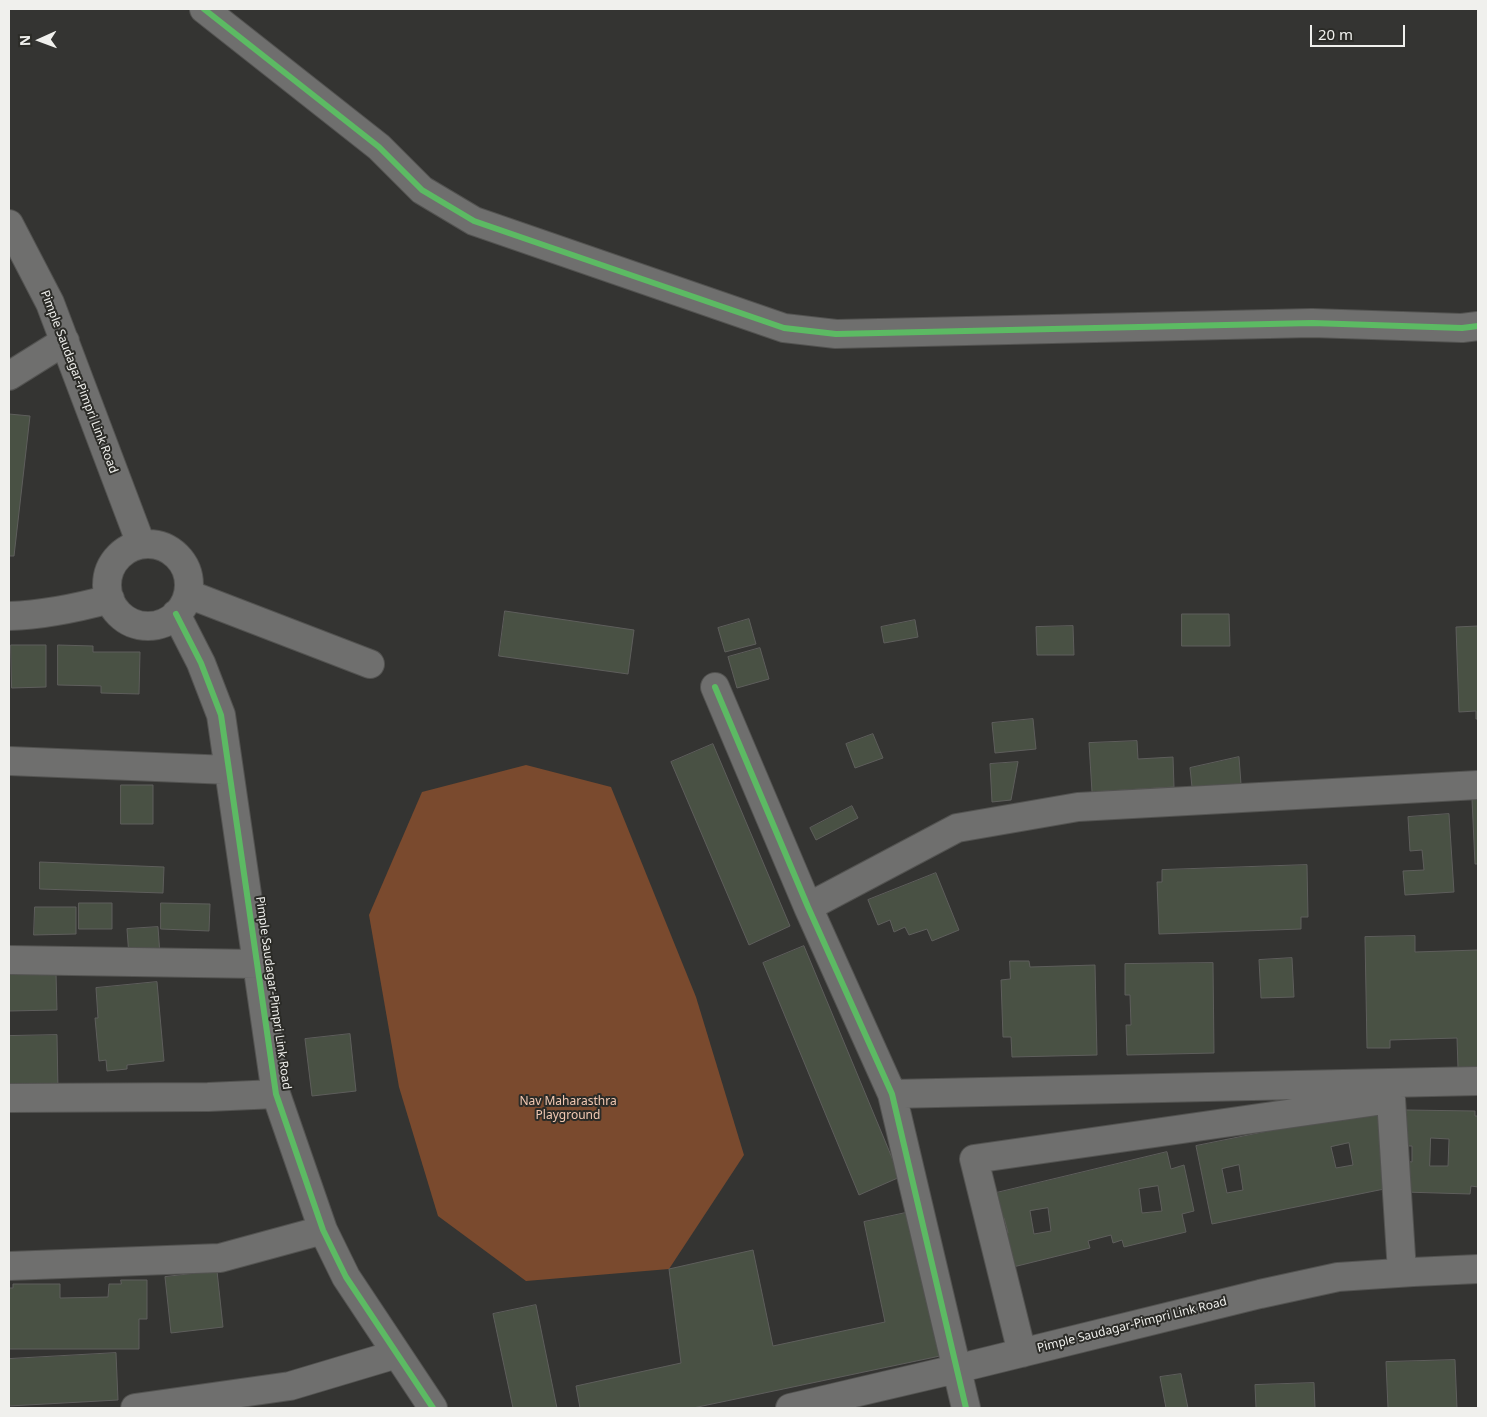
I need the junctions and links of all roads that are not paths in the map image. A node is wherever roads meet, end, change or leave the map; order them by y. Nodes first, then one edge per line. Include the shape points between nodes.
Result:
1 (204, 9) edge
2 (9, 224) edge
3 (1478, 326) edge
4 (65, 341) junction
5 (9, 376) edge
6 (141, 544) junction
7 (110, 599) junction
8 (182, 604) junction
9 (9, 616) edge
10 (370, 664) dead end
11 (716, 687) dead end
12 (9, 761) edge
13 (229, 770) junction
14 (1478, 785) edge
15 (808, 907) junction
16 (9, 960) edge
17 (257, 964) junction
18 (1478, 1081) edge
19 (276, 1094) junction
20 (892, 1094) junction
21 (9, 1098) edge
22 (323, 1230) junction
23 (9, 1266) edge
24 (1478, 1269) edge
25 (1402, 1272) junction
26 (1022, 1353) junction
27 (397, 1354) junction
28 (956, 1369) junction
29 (135, 1408) edge
30 (433, 1408) edge
31 (790, 1408) edge
32 (966, 1408) edge

1 - 3 street via 379,146 422,190 474,221 784,328 836,334 1312,323
2 - 4 street, Pimple Saudagar-Pimpri Link Road via 50,303
4 - 5 street
4 - 6 street, Pimple Saudagar-Pimpri Link Road
6 - 7 street via 120,555 110,568 107,583
6 - 8 street via 157,544 178,556 186,570 189,586
7 - 8 street via 118,613 139,625 163,623
7 - 9 street via 80,607
8 - 10 street
8 - 13 street, Pimple Saudagar-Pimpri Link Road via 221,715
11 - 15 street
12 - 13 street
13 - 17 street, Pimple Saudagar-Pimpri Link Road
14 - 15 street via 1078,807 958,828
15 - 20 street
16 - 17 street
17 - 19 street, Pimple Saudagar-Pimpri Link Road
18 - 20 street
19 - 21 street
19 - 22 street, Pimple Saudagar-Pimpri Link Road
20 - 28 street
22 - 23 street via 220,1258
22 - 27 street, Pimple Saudagar-Pimpri Link Road via 346,1277
24 - 25 street, Pimple Saudagar-Pimpri Link Road
25 - 26 street, Pimple Saudagar-Pimpri Link Road via 1338,1277
25 - 26 street via 1391,1099 974,1159
26 - 28 street, Pimple Saudagar-Pimpri Link Road
27 - 29 street via 290,1386
27 - 30 street, Pimple Saudagar-Pimpri Link Road
28 - 31 street, Pimple Saudagar-Pimpri Link Road
28 - 32 street

